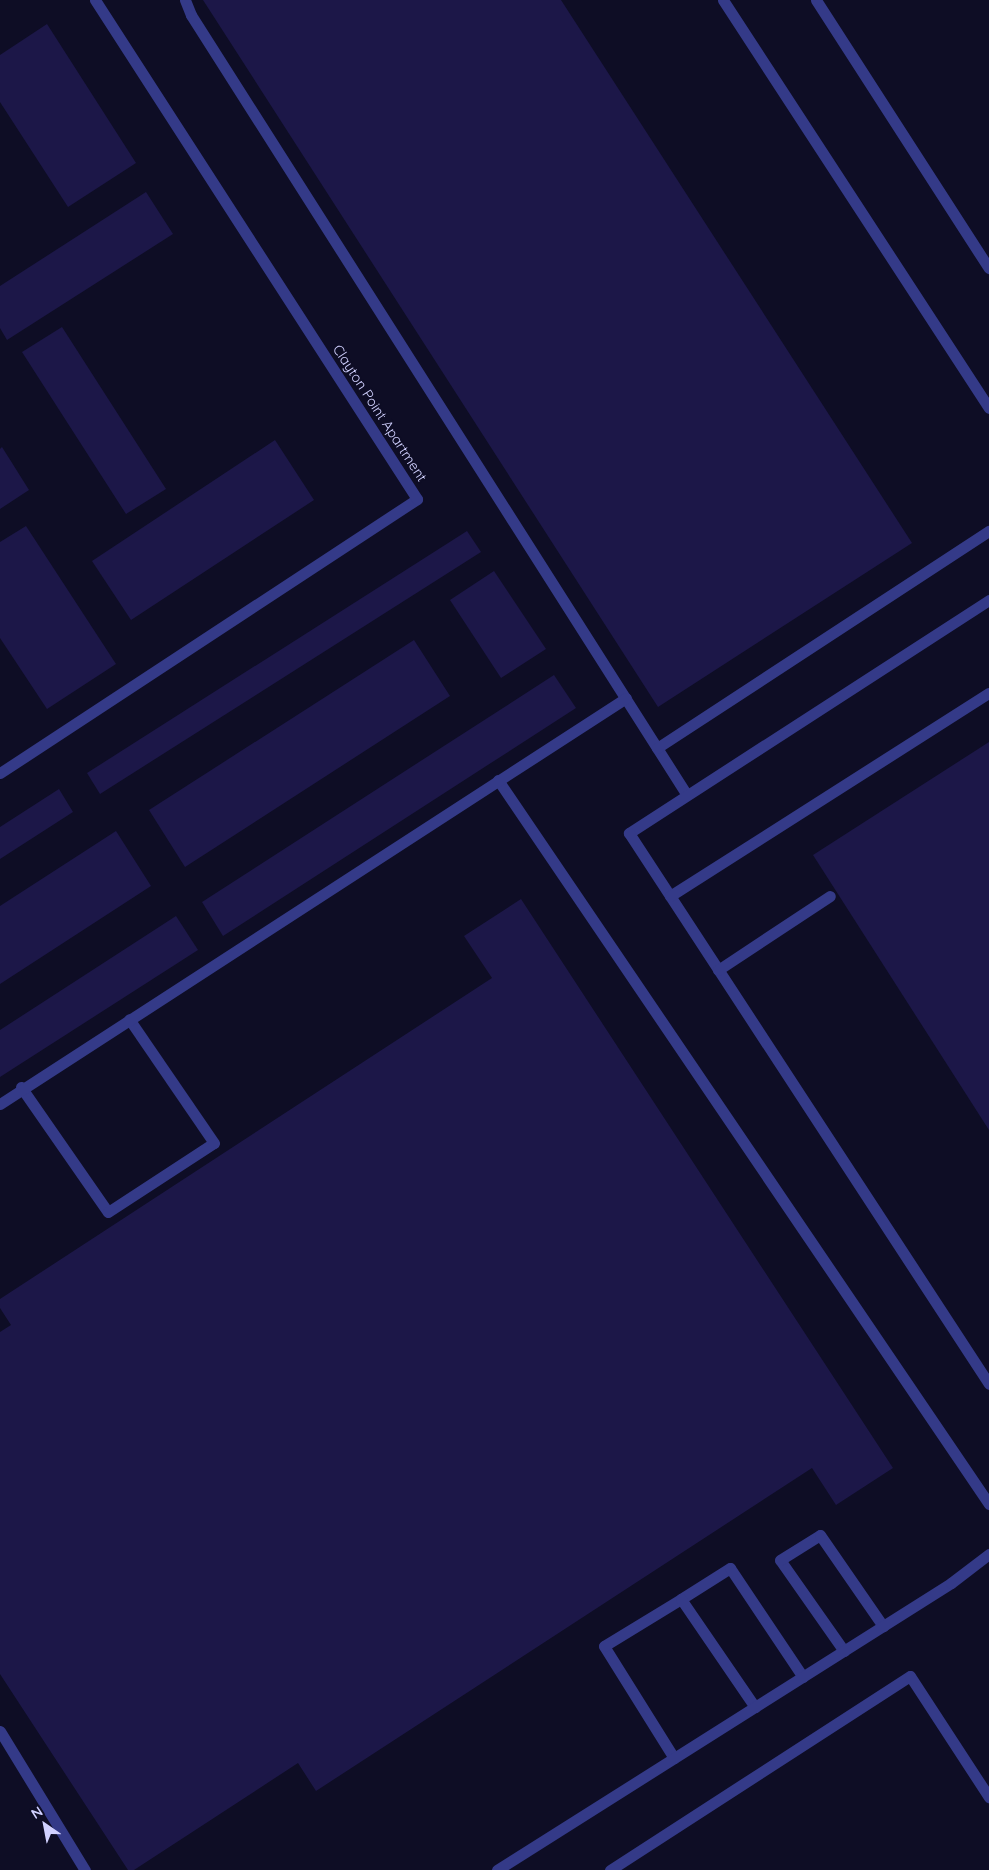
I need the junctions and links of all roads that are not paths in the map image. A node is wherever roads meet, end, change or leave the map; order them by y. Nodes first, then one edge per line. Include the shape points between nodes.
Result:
1 (185, 0) edge
2 (724, 0) edge
3 (816, 0) edge
4 (97, 3) edge
5 (989, 268) edge
6 (989, 408) edge
7 (989, 531) edge
8 (989, 600) edge
9 (989, 693) edge
10 (626, 698) junction
11 (657, 748) junction
12 (0, 773) edge
13 (498, 780) junction
14 (687, 795) junction
15 (670, 896) junction
16 (830, 896) dead end
17 (718, 970) junction
18 (129, 1018) junction
19 (21, 1087) junction
20 (0, 1104) edge
21 (989, 1384) edge
22 (989, 1504) edge
23 (989, 1554) edge
24 (681, 1599) junction
25 (883, 1626) junction
26 (844, 1651) junction
27 (804, 1677) junction
28 (755, 1707) junction
29 (0, 1731) edge
30 (674, 1758) junction
31 (989, 1798) edge
32 (84, 1870) edge
33 (497, 1870) edge
34 (610, 1870) edge

1 - 10 lane via 196,23
2 - 6 lane
3 - 5 lane
4 - 12 lane, Clayton Point Apartment via 417,499
7 - 11 lane
8 - 14 lane
9 - 15 lane
10 - 11 lane
10 - 13 lane
11 - 14 lane
13 - 18 lane
13 - 22 lane
14 - 15 lane via 628,834
15 - 17 lane
16 - 17 lane
17 - 21 lane
18 - 19 lane
18 - 19 lane via 214,1143 108,1212
19 - 20 lane
23 - 25 lane via 952,1583
24 - 27 lane via 730,1568
24 - 28 lane
24 - 30 lane via 604,1646
25 - 26 lane
25 - 26 lane via 820,1535 780,1560
26 - 27 lane
27 - 28 lane
28 - 30 lane
29 - 32 lane
30 - 33 lane
31 - 34 lane via 910,1676

